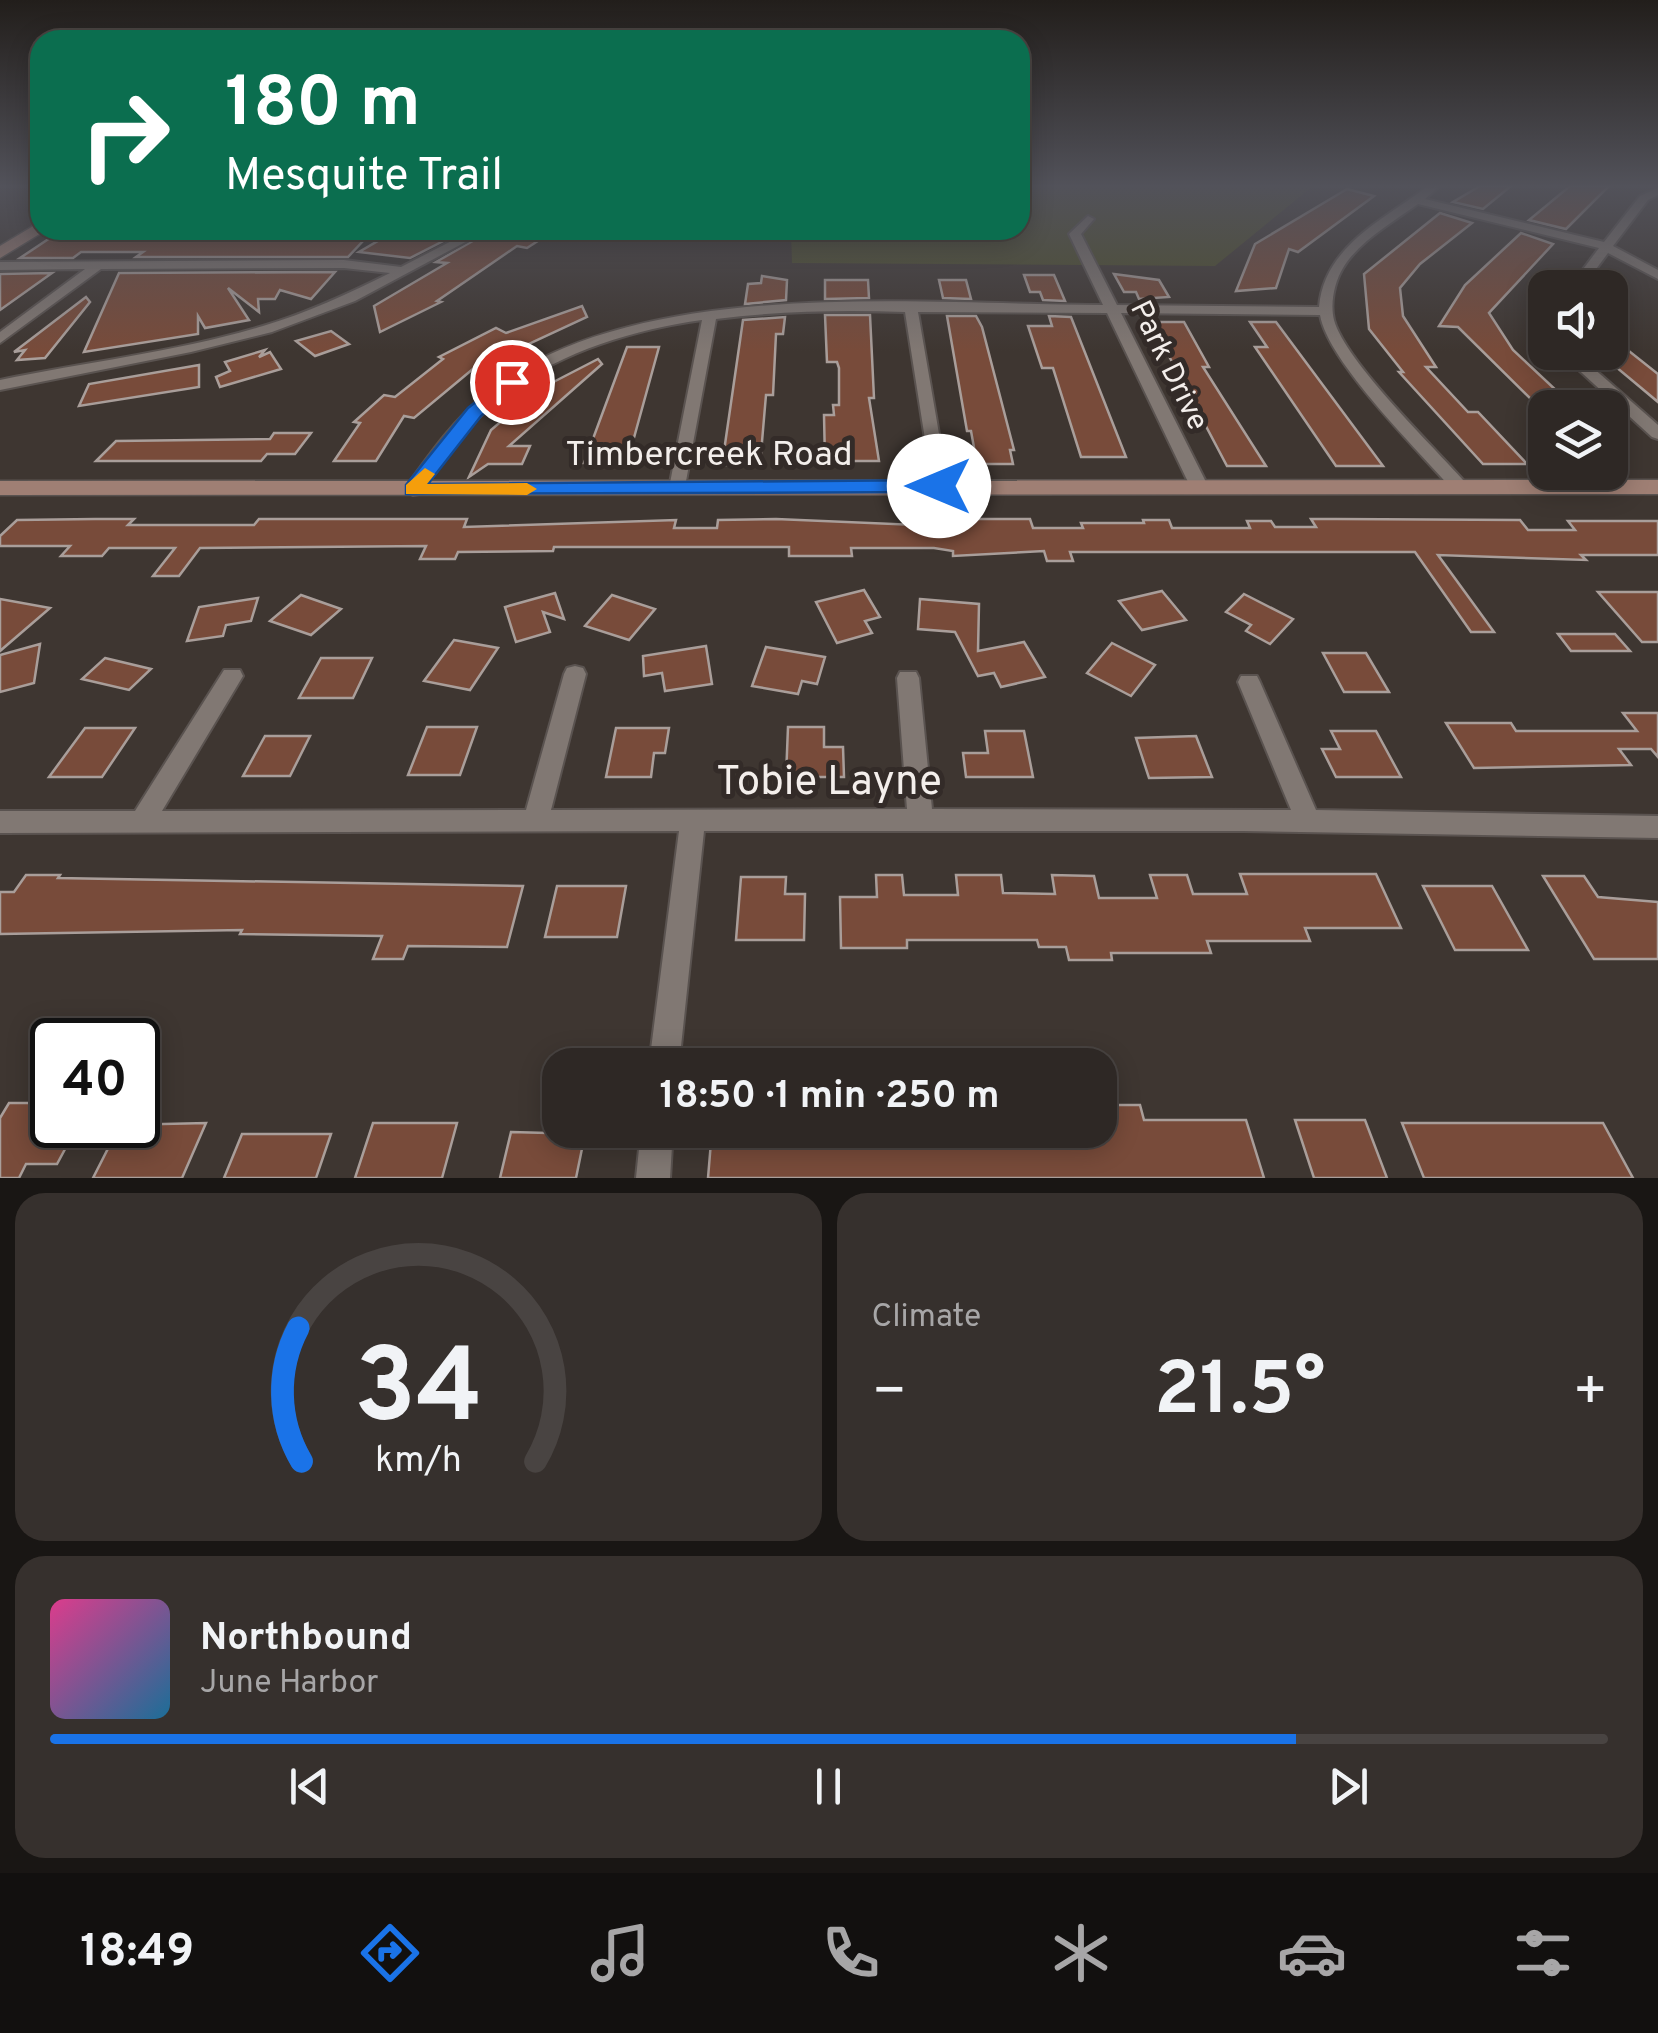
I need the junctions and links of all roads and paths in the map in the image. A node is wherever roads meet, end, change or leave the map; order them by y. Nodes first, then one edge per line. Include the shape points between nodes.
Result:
1 (462, 241) edge
2 (1078, 241) edge
3 (1368, 241) edge
4 (1584, 241) edge
5 (1608, 241) edge
6 (1604, 246) junction
7 (98, 265) junction
8 (0, 266) edge
9 (1587, 270) edge
10 (406, 272) junction
11 (1658, 275) edge
12 (912, 308) junction
13 (1112, 308) junction
14 (1327, 311) junction
15 (710, 314) junction
16 (0, 339) edge
17 (1586, 370) edge
18 (0, 384) edge
19 (1658, 434) edge
20 (1198, 484) junction
21 (1458, 485) junction
22 (939, 486) junction
23 (1658, 487) edge
24 (0, 488) edge
25 (678, 488) junction
26 (413, 490) junction
27 (575, 674) dead end
28 (232, 676) dead end
29 (908, 678) dead end
30 (1249, 682) dead end
31 (693, 818) junction
32 (920, 820) junction
33 (536, 821) junction
34 (1308, 821) junction
35 (0, 822) edge
36 (141, 822) junction
37 (1658, 827) edge
38 (666, 1048) edge
39 (656, 1148) edge
40 (653, 1178) edge

1 - 10 street
2 - 13 street, Park Drive
3 - 14 street via 1339,265 1327,290
4 - 6 street
5 - 6 street
6 - 9 street
6 - 11 street
7 - 8 street
7 - 10 street via 344,264
7 - 16 street
10 - 18 street via 304,317 220,344
12 - 13 street
12 - 15 street
12 - 22 street
13 - 14 street
13 - 20 street, Park Drive
14 - 21 street via 1343,349
15 - 25 street
15 - 26 street via 602,338 512,382 464,423
17 - 19 street
20 - 21 street, Timbercreek Road
20 - 22 street, Timbercreek Road
21 - 23 street, Timbercreek Road
22 - 25 street, Timbercreek Road
24 - 26 street, Timbercreek Road
25 - 26 street, Timbercreek Road
27 - 33 street
28 - 36 street
29 - 32 street
30 - 34 street
31 - 32 street, Tobie Layne
31 - 33 street, Tobie Layne
31 - 38 street
32 - 34 street, Tobie Layne
33 - 36 street, Tobie Layne
34 - 37 street, Tobie Layne
35 - 36 street, Tobie Layne
39 - 40 street

